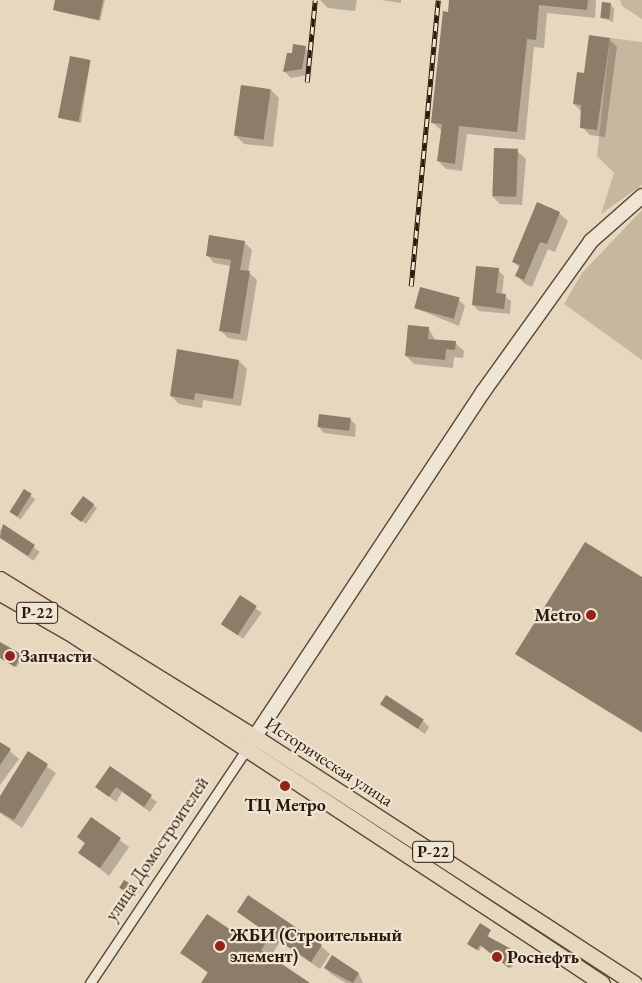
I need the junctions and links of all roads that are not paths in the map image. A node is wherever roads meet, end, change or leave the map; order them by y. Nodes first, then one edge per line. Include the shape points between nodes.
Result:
1 (642, 196) edge
2 (0, 578) edge
3 (0, 593) edge
4 (255, 736) junction
5 (246, 750) junction
6 (90, 983) edge
7 (602, 983) edge
8 (634, 983) edge

1 - 4 main road, улица Домостроителей via 591,241 483,392
2 - 4 highway, Историческая улица / Р-22
3 - 5 highway, Историческая улица / Р-22 via 44,617
4 - 5 main road, улица Домостроителей
4 - 8 highway, Историческая улица / Р-22
5 - 6 street, улица Домостроителей
5 - 7 highway, Историческая улица / Р-22

